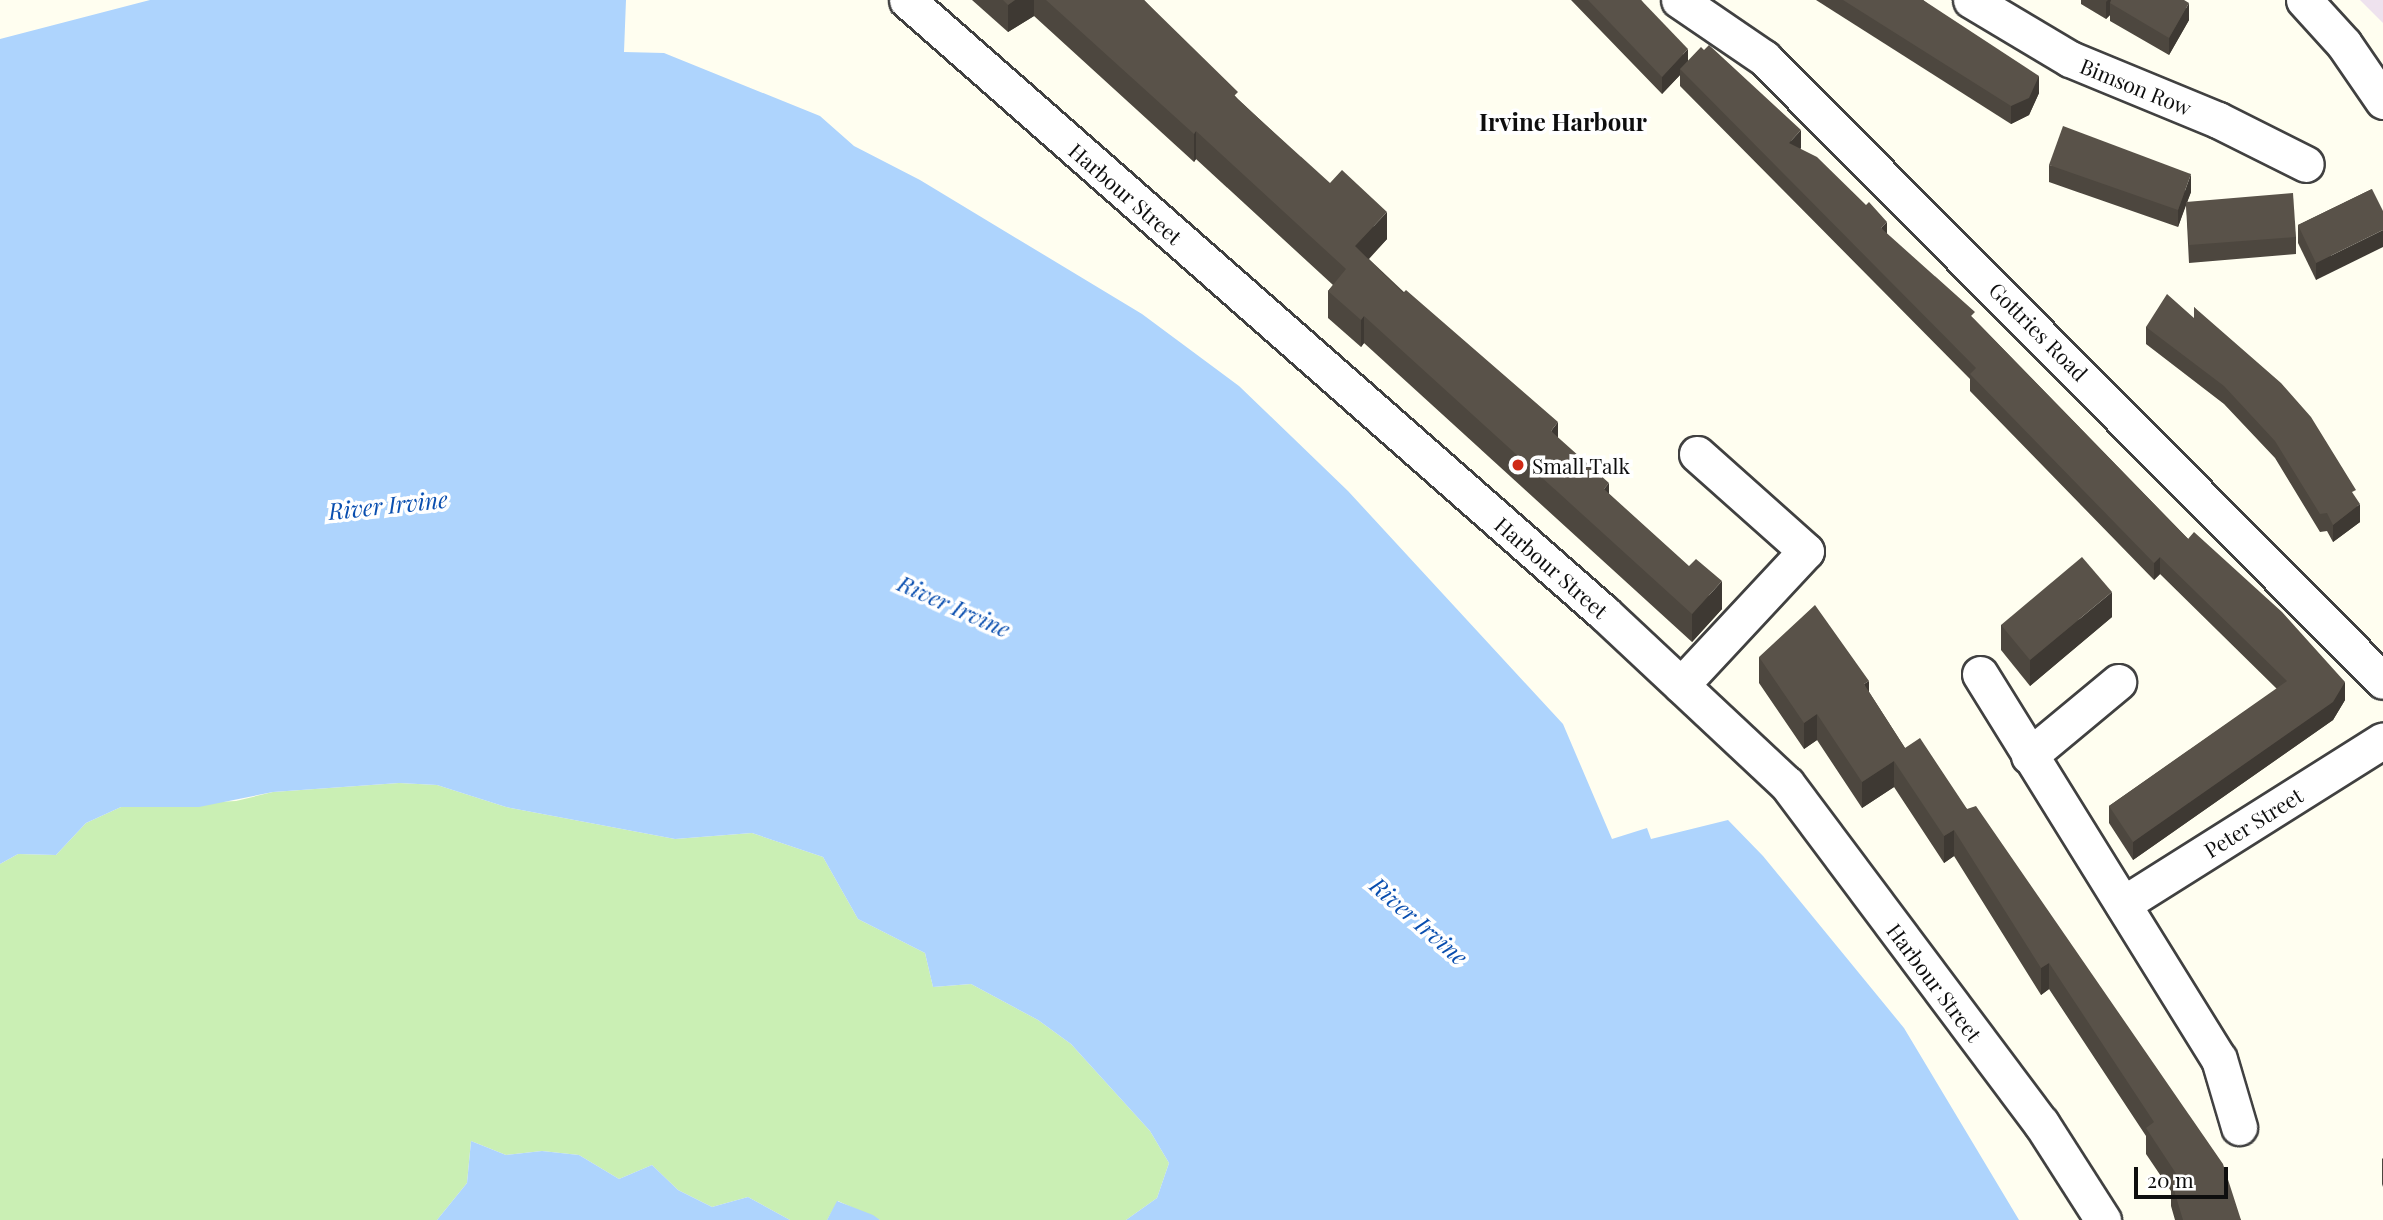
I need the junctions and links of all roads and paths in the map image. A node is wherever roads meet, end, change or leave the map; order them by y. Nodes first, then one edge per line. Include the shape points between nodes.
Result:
1 (907, 0) edge
2 (1679, 0) edge
3 (1971, 0) edge
4 (2304, 0) edge
5 (2344, 44) junction
6 (2383, 68) edge
7 (2383, 100) edge
8 (2306, 164) dead end
9 (1697, 454) dead end
10 (1980, 674) dead end
11 (2383, 681) edge
12 (2118, 682) dead end
13 (1681, 685) junction
14 (2383, 740) edge
15 (2029, 756) junction
16 (2123, 904) junction
17 (2239, 1127) dead end
18 (2103, 1220) edge

1 - 13 street, Harbour Street
2 - 11 street, Gottries Road via 1764,58
3 - 8 street, Bimson Row via 2070,59 2218,120
4 - 5 street
5 - 6 street
5 - 7 street
9 - 13 street via 1806,551
10 - 15 street
12 - 15 street
13 - 18 street, Harbour Street via 1787,784 2041,1124
14 - 16 street, Peter Street
15 - 16 street
16 - 17 street via 2219,1059

